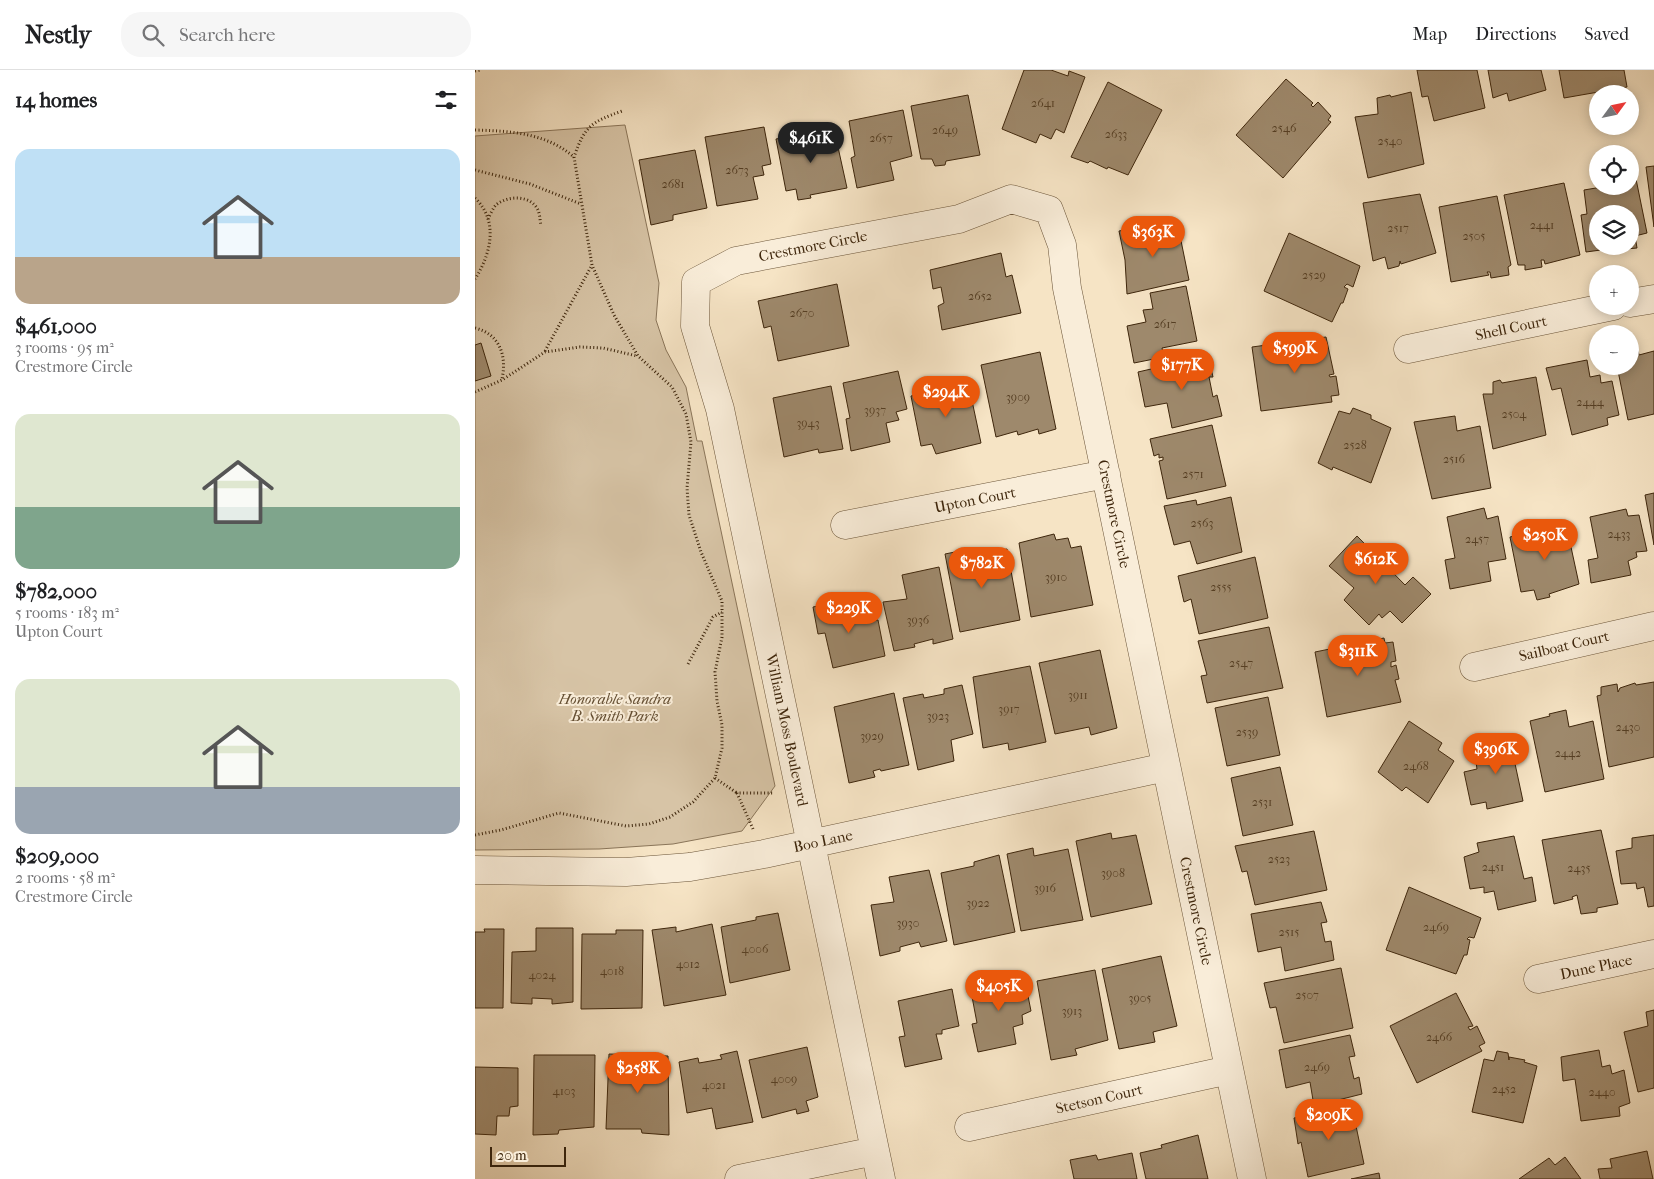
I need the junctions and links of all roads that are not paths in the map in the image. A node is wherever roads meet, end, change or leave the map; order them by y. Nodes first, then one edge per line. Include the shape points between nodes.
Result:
1 (696, 282) joint
2 (1654, 298) edge
3 (1639, 301) edge
4 (1589, 311) edge
5 (1408, 349) dead end
6 (1105, 474) junction
7 (845, 525) dead end
8 (1654, 626) edge
9 (1474, 667) dead end
10 (1166, 767) junction
11 (810, 843) junction
12 (475, 870) edge
13 (1654, 954) edge
14 (1538, 979) dead end
15 (1229, 1070) junction
16 (969, 1128) dead end
17 (875, 1151) junction
18 (739, 1179) edge
19 (881, 1179) edge
20 (1252, 1179) edge

1 - 6 street, Crestmore Circle via 737,261 959,219 1011,199 1049,210 1062,245 1067,288
1 - 11 street, William Moss Boulevard via 695,326 720,409
2 - 3 street
4 - 5 street, Shell Court
6 - 7 street, Upton Court
6 - 10 street, Crestmore Circle
8 - 9 street, Sailboat Court
10 - 11 street, Boo Lane
10 - 15 street, Crestmore Circle
11 - 12 street, Boo Lane via 690,867 626,872
11 - 17 street, William Moss Boulevard
13 - 14 street, Dune Place
15 - 16 street, Stetson Court
15 - 20 street, Crestmore Circle
17 - 18 street
17 - 19 street, William Moss Boulevard

